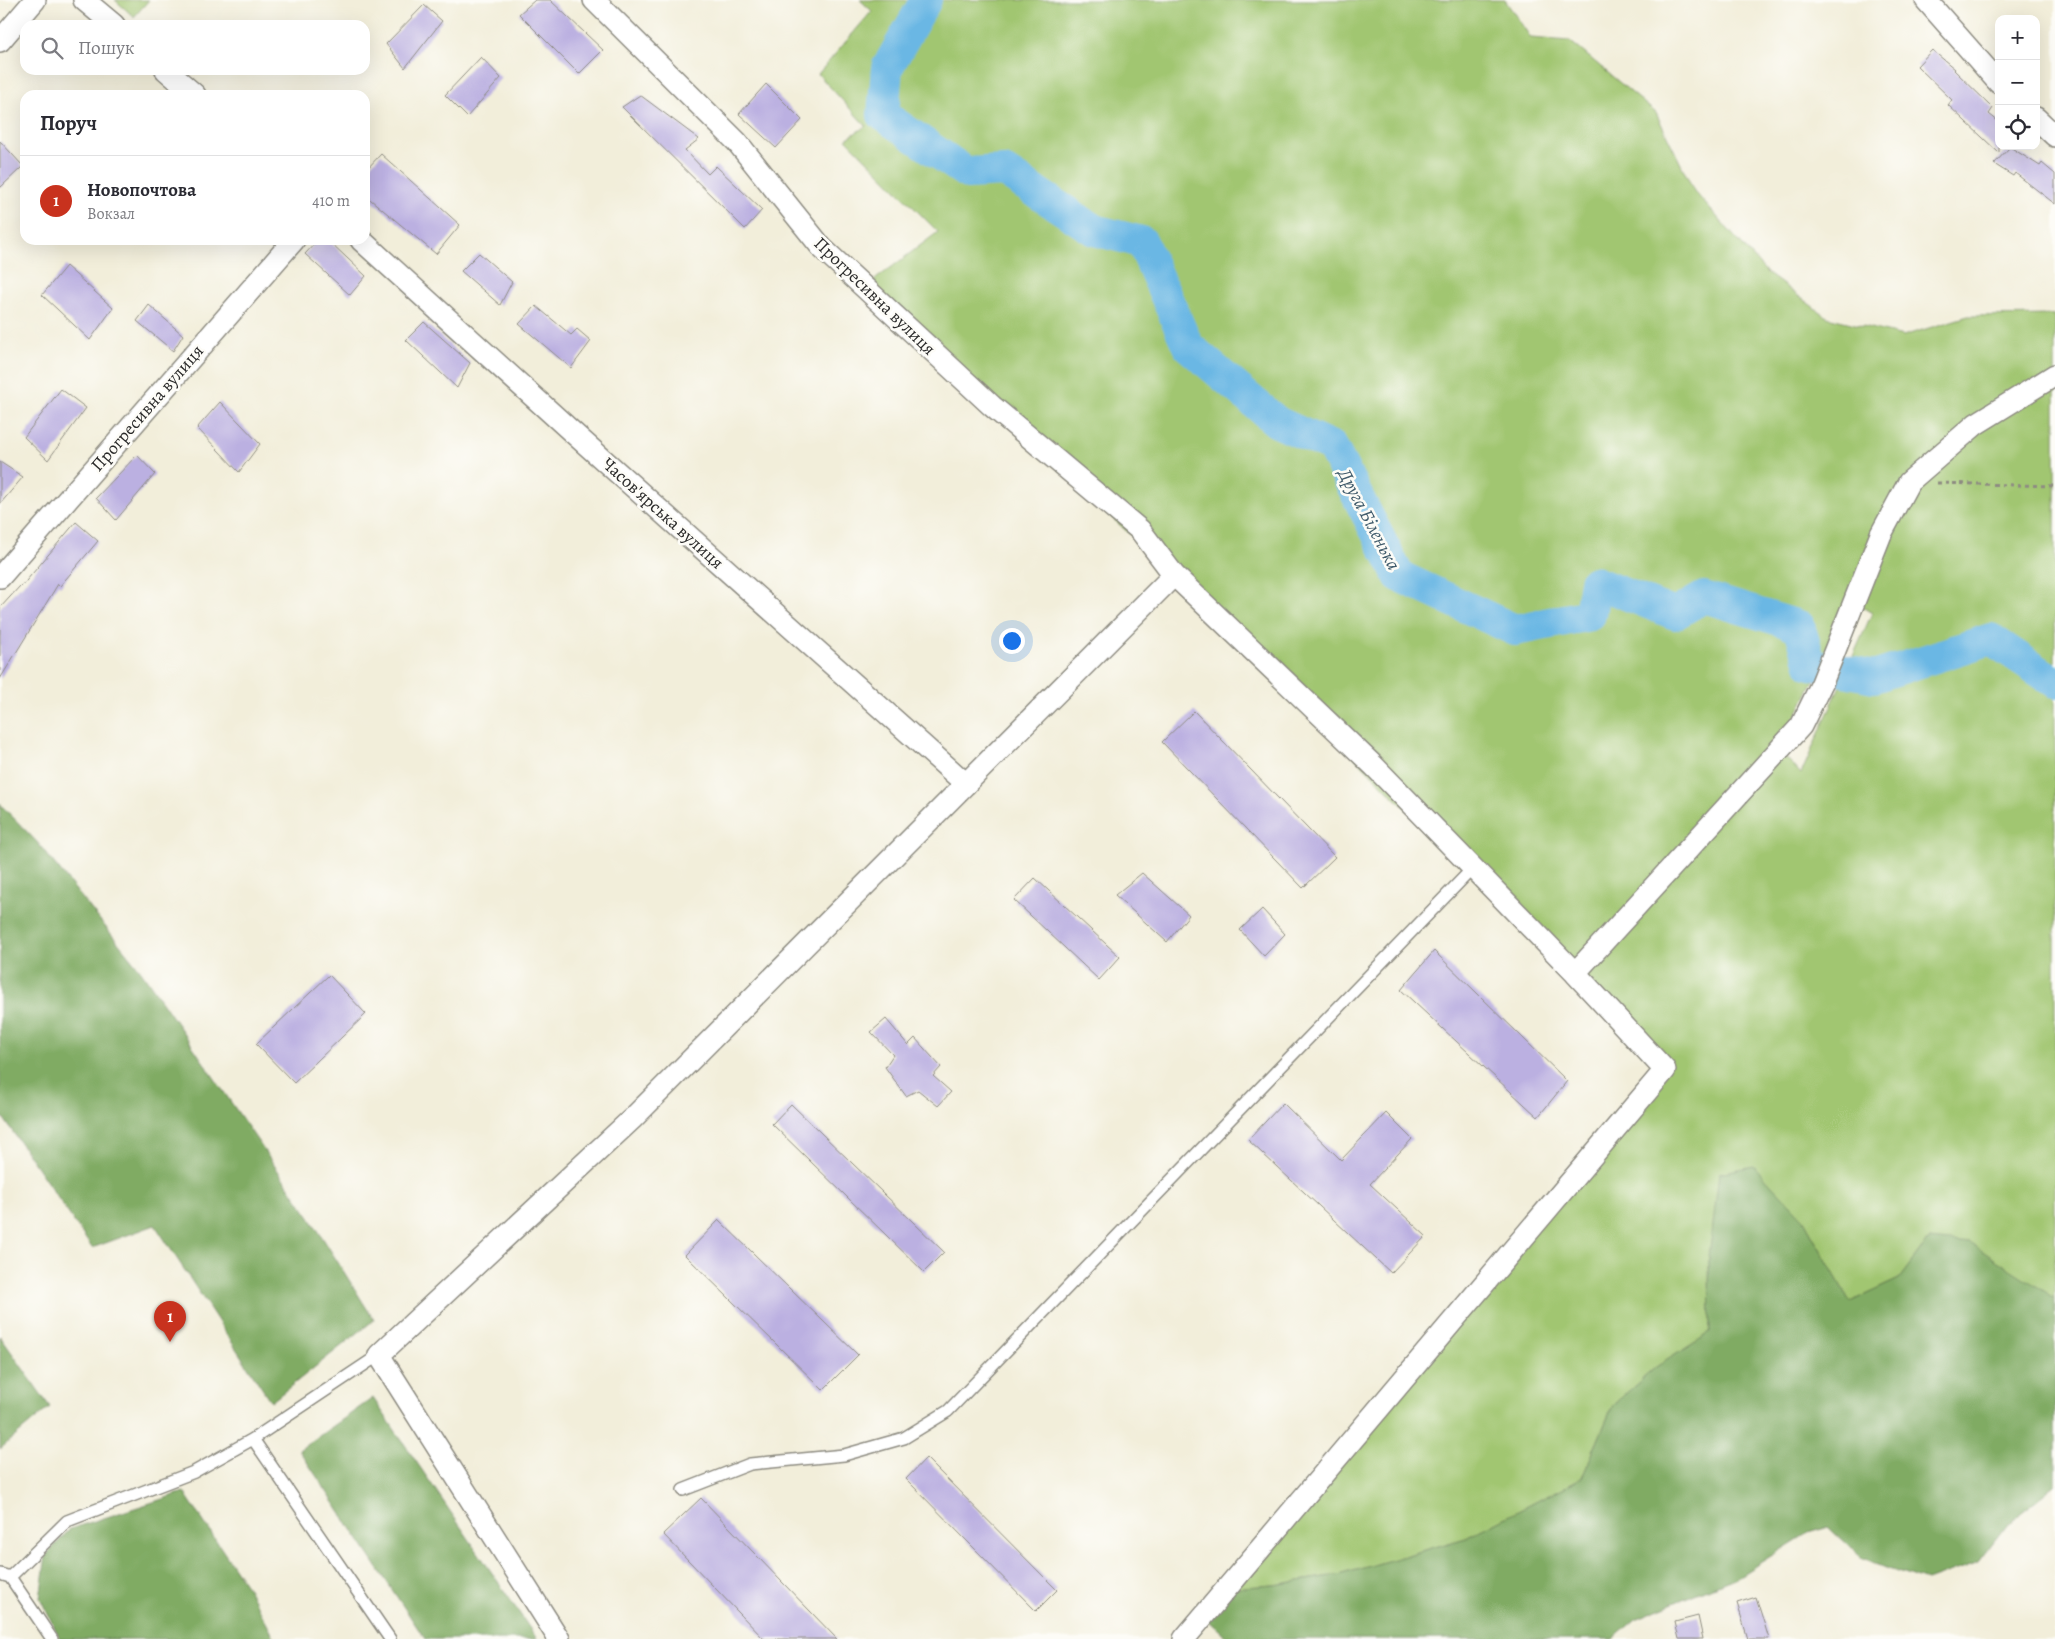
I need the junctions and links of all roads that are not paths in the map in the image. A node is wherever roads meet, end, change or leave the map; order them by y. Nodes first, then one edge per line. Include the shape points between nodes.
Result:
1 (35, 0) edge
2 (84, 0) edge
3 (594, 0) edge
4 (1926, 0) edge
5 (108, 20) edge
6 (0, 41) edge
7 (172, 75) edge
8 (1995, 78) edge
9 (189, 90) edge
10 (2040, 122) edge
11 (2055, 136) edge
12 (290, 245) edge
13 (366, 245) edge
14 (2055, 375) edge
15 (1174, 575) junction
16 (0, 577) edge
17 (966, 784) junction
18 (1473, 868) junction
19 (1575, 973) junction
20 (379, 1355) junction
21 (254, 1439) junction
22 (683, 1490) dead end
23 (5, 1576) edge
24 (52, 1639) edge
25 (390, 1639) edge
26 (559, 1639) edge
27 (1184, 1639) edge

1 - 6 street
2 - 5 street
3 - 15 street, Прогресивна вулиця via 737,142 822,248 992,406 1140,530
4 - 8 street
7 - 9 street
10 - 11 street
12 - 16 street, Прогресивна вулиця
13 - 17 street, Часов'ярська вулиця
14 - 19 street via 1976,424 1909,482 1881,534 1822,683 1801,726
15 - 17 street
15 - 18 street, Прогресивна вулиця via 1374,766
17 - 20 street via 632,1119
18 - 19 street, Прогресивна вулиця
18 - 22 lane via 948,1411 904,1438 844,1455 750,1464
19 - 27 street, Прогресивна вулиця via 1665,1070
20 - 21 lane
20 - 26 street
21 - 23 lane via 194,1472 68,1521
21 - 25 lane
23 - 24 lane

